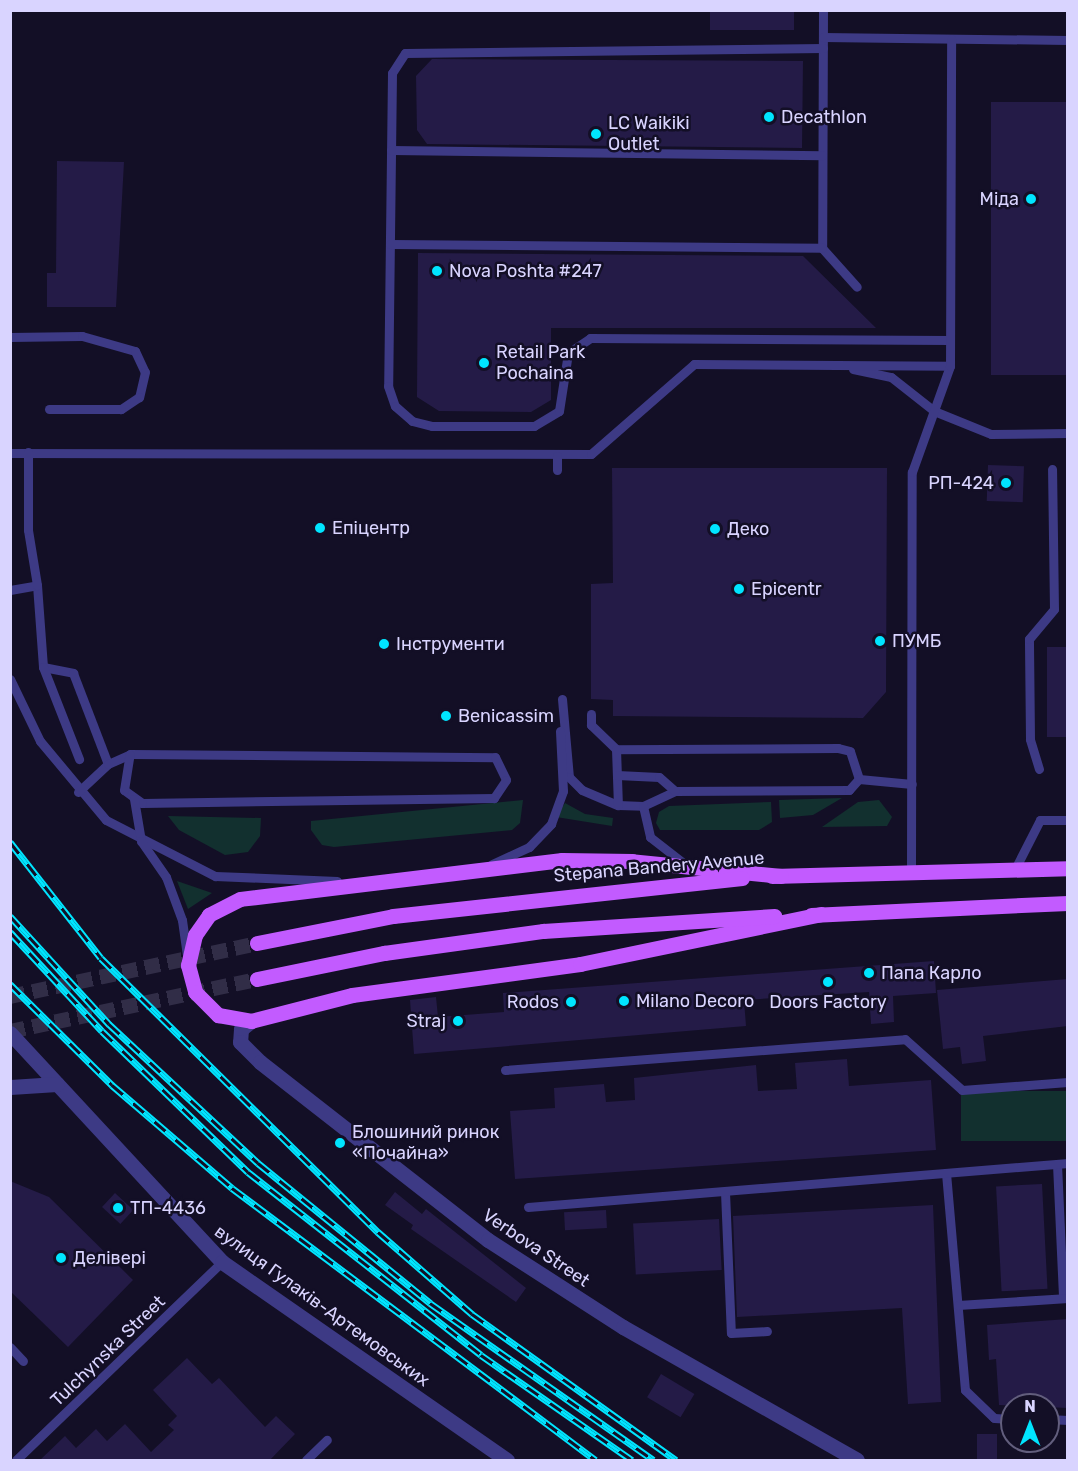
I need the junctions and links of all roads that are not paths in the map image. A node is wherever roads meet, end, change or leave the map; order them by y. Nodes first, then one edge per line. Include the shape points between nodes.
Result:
1 (823, 10) edge
2 (823, 37) junction
3 (951, 39) junction
4 (1068, 40) edge
5 (823, 48) junction
6 (391, 150) junction
7 (822, 155) junction
8 (390, 244) junction
9 (822, 248) junction
10 (857, 287) dead end
11 (10, 337) edge
12 (950, 340) junction
13 (833, 365) junction
14 (950, 366) junction
15 (49, 409) dead end
16 (933, 411) junction
17 (1068, 433) edge
18 (28, 452) junction
19 (10, 453) edge
20 (557, 456) junction
21 (1052, 469) dead end
22 (557, 470) dead end
23 (37, 585) junction
24 (10, 590) edge
25 (43, 667) junction
26 (10, 678) edge
27 (591, 714) dead end
28 (616, 749) junction
29 (130, 754) junction
30 (79, 759) dead end
31 (108, 764) junction
32 (1039, 769) dead end
33 (617, 775) junction
34 (859, 779) junction
35 (912, 784) junction
36 (675, 791) junction
37 (78, 792) junction
38 (134, 799) junction
39 (618, 805) junction
40 (643, 806) junction
41 (1068, 819) edge
42 (141, 841) junction
43 (686, 865) junction
44 (1068, 868) edge
45 (1016, 869) junction
46 (478, 870) junction
47 (911, 871) junction
48 (781, 876) junction
49 (398, 880) junction
50 (1068, 903) edge
51 (821, 914) junction
52 (257, 943) tunnel mouth
53 (188, 965) junction
54 (257, 979) tunnel mouth
55 (251, 1021) junction
56 (10, 1033) edge
57 (505, 1070) dead end
58 (1068, 1082) edge
59 (57, 1084) junction
60 (10, 1087) edge
61 (1068, 1163) edge
62 (1057, 1164) junction
63 (946, 1173) junction
64 (725, 1192) junction
65 (528, 1207) dead end
66 (222, 1262) junction
67 (1065, 1298) edge
68 (958, 1305) junction
69 (766, 1331) dead end
70 (10, 1347) edge
71 (23, 1360) dead end
72 (1000, 1418) edge
73 (327, 1440) dead end
74 (16, 1461) edge
75 (306, 1461) edge
76 (507, 1461) edge
77 (857, 1461) edge

1 - 2 lane
2 - 3 lane
2 - 5 lane
3 - 4 lane
3 - 12 lane
5 - 6 lane via 415,50 405,53 393,73
5 - 7 lane
6 - 7 lane
6 - 8 lane
7 - 9 lane
8 - 9 lane
8 - 12 lane via 387,386 395,406 412,421 432,426 534,426 548,421 563,398 568,353 590,338
9 - 10 lane
11 - 15 lane via 82,336 135,351 145,372 139,397 122,409
12 - 14 lane
13 - 14 lane
13 - 16 lane via 891,377
13 - 20 lane via 694,364 591,454
14 - 16 lane
16 - 17 lane via 991,434
16 - 35 lane via 912,472
18 - 19 lane
18 - 20 lane
18 - 23 lane via 28,530
20 - 22 lane
21 - 32 lane via 1053,609 1029,639 1030,739
23 - 24 lane
23 - 25 lane
25 - 30 lane
25 - 31 lane via 73,673
26 - 37 lane via 40,741
27 - 28 lane via 591,725
28 - 33 lane
28 - 34 lane via 838,748 850,751
29 - 31 lane
29 - 38 lane via 124,790
29 - 38 lane via 495,757 507,780 494,798
31 - 37 lane
33 - 36 lane via 659,777
33 - 39 lane
34 - 35 lane
34 - 36 lane via 849,790
35 - 47 lane
36 - 40 lane
37 - 42 lane via 106,820
38 - 42 lane
39 - 40 lane
39 - 46 lane via 582,790 569,777 562,699 563,791 551,824 529,848
40 - 43 lane via 650,837
41 - 45 lane via 1040,820
42 - 49 lane via 215,876 263,882
42 - 53 lane via 166,877 182,920
43 - 46 main road via 562,860
43 - 48 main road
44 - 45 main road, Stepana Bandery Avenue
45 - 47 main road, Stepana Bandery Avenue
46 - 49 main road
47 - 48 main road, Stepana Bandery Avenue
48 - 52 main road, Stepana Bandery Avenue via 393,916
49 - 53 main road via 240,899 209,915 195,935
50 - 51 main road
51 - 54 main road via 543,931 384,953
51 - 55 main road via 580,964 352,995
53 - 55 main road via 195,992 218,1015
55 - 77 street, Verbova Street via 242,1029 240,1042 260,1062 306,1104 488,1240 622,1327
56 - 59 street, вулиця Гулаків-Артемовських
57 - 58 lane via 905,1039 962,1090
59 - 60 street
59 - 66 street, вулиця Гулаків-Артемовських
61 - 62 lane
62 - 63 lane
62 - 67 lane
63 - 64 lane
63 - 68 lane
64 - 65 lane
64 - 69 lane via 731,1333
66 - 74 lane, Tulchynska Street
66 - 76 street, вулиця Гулаків-Артемовських
67 - 68 lane
68 - 72 lane via 965,1390 994,1418
70 - 71 lane
73 - 75 lane

